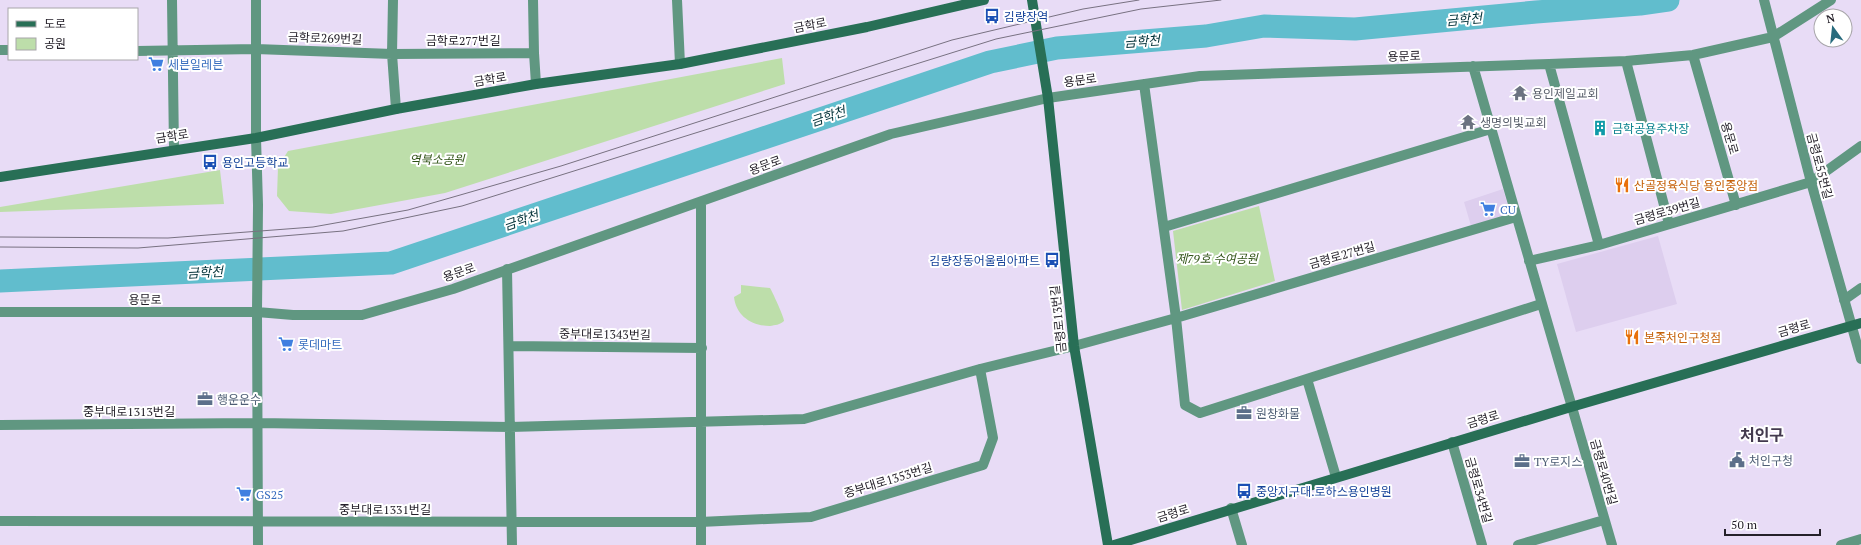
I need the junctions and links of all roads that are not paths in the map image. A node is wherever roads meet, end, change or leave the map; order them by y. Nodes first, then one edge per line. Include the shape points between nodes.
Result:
1 (172, 0) edge
2 (256, 0) edge
3 (393, 0) edge
4 (533, 0) edge
5 (677, 0) edge
6 (984, 0) edge
7 (1032, 0) edge
8 (1764, 0) edge
9 (1831, 0) edge
10 (1774, 37) junction
11 (256, 49) junction
12 (138, 50) edge
13 (173, 51) junction
14 (534, 53) junction
15 (392, 54) junction
16 (1693, 55) junction
17 (1626, 61) junction
18 (680, 64) junction
19 (1549, 64) junction
20 (1473, 66) junction
21 (536, 84) junction
22 (1144, 84) junction
23 (1047, 93) junction
24 (396, 109) junction
25 (1491, 129) junction
26 (256, 138) junction
27 (1861, 146) edge
28 (174, 149) junction
29 (0, 177) edge
30 (1811, 182) junction
31 (701, 202) junction
32 (1736, 205) junction
33 (1516, 217) junction
34 (1669, 224) junction
35 (1164, 227) junction
36 (1599, 245) junction
37 (1528, 261) junction
38 (507, 269) junction
39 (1861, 288) edge
40 (1844, 300) junction
41 (1541, 304) junction
42 (0, 312) edge
43 (257, 312) junction
44 (1176, 318) junction
45 (1856, 324) edge
46 (509, 346) junction
47 (1074, 346) junction
48 (702, 348) junction
49 (1861, 358) edge
50 (980, 369) junction
51 (1307, 379) junction
52 (1571, 407) junction
53 (702, 421) junction
54 (259, 423) junction
55 (0, 425) edge
56 (510, 427) junction
57 (1452, 442) junction
58 (1336, 477) junction
59 (1231, 508) junction
60 (1604, 520) junction
61 (0, 521) edge
62 (258, 522) junction
63 (512, 522) junction
64 (700, 522) junction
65 (1861, 539) edge
66 (258, 545) edge
67 (512, 545) edge
68 (701, 545) edge
69 (1108, 545) edge
70 (1114, 545) edge
71 (1242, 545) edge
72 (1482, 545) edge
73 (1518, 545) edge
74 (1612, 545) edge
75 (1842, 545) edge

1 - 13 street
2 - 11 street
3 - 15 street
4 - 14 street
5 - 18 street
6 - 18 main road, 금학로 via 867,27
7 - 23 main road, 금령로13번길
8 - 10 street, 금령로55번길
9 - 10 street, 용문로
10 - 16 street, 용문로
10 - 30 street, 금령로55번길
11 - 13 street, 금학로269번길
11 - 15 street, 금학로269번길
11 - 26 street
12 - 13 street, 금학로269번길
13 - 28 street
14 - 15 street, 금학로277번길
14 - 21 street
15 - 24 street
16 - 17 street, 용문로
16 - 32 street, 용문로
17 - 19 street, 용문로
17 - 34 street
18 - 21 main road, 금학로
19 - 20 street, 용문로
19 - 36 street
20 - 22 street, 용문로 via 1200,76
20 - 25 street
21 - 24 main road, 금학로
22 - 23 street, 용문로
22 - 35 street
23 - 31 street, 용문로 via 891,134
23 - 47 main road, 금령로13번길
24 - 26 main road, 금학로
25 - 33 street
25 - 35 street
26 - 28 main road, 금학로
26 - 43 street
27 - 30 street, 금령로39번길
28 - 29 main road, 금학로
30 - 32 street, 금령로39번길
30 - 40 street, 금령로55번길
31 - 38 street, 용문로
31 - 48 street
32 - 34 street, 금령로39번길
33 - 37 street
33 - 44 street, 금령로27번길
34 - 36 street, 금령로39번길
35 - 44 street
36 - 37 street, 금령로39번길
37 - 41 street
38 - 43 street, 용문로 via 453,289 362,315 292,316
38 - 46 street
39 - 40 street
40 - 45 street, 금령로55번길
41 - 51 street
41 - 52 street
42 - 43 street, 용문로
43 - 54 street
44 - 47 street, 금령로27번길
44 - 51 street via 1185,405 1200,413
45 - 49 street, 금령로55번길
45 - 52 main road, 금령로
46 - 48 street, 중부대로1343번길
46 - 56 street
47 - 50 street
47 - 69 main road, 금령로13번길
48 - 53 street
50 - 53 street via 804,420
50 - 64 street, 중부대로1353번길 via 993,438 983,465 811,518
51 - 58 street
52 - 57 main road, 금령로
52 - 60 street, 금령로40번길
53 - 56 street
53 - 64 street
54 - 55 street, 중부대로1313번길
54 - 56 street
54 - 62 street
56 - 63 street
57 - 58 main road, 금령로
57 - 72 street, 금령로34번길
58 - 59 main road, 금령로
59 - 70 main road, 금령로
59 - 71 street
60 - 73 street
60 - 74 street, 금령로40번길
61 - 62 street
62 - 63 street, 중부대로1331번길
62 - 66 street
63 - 64 street
63 - 67 street
64 - 68 street
65 - 75 street

